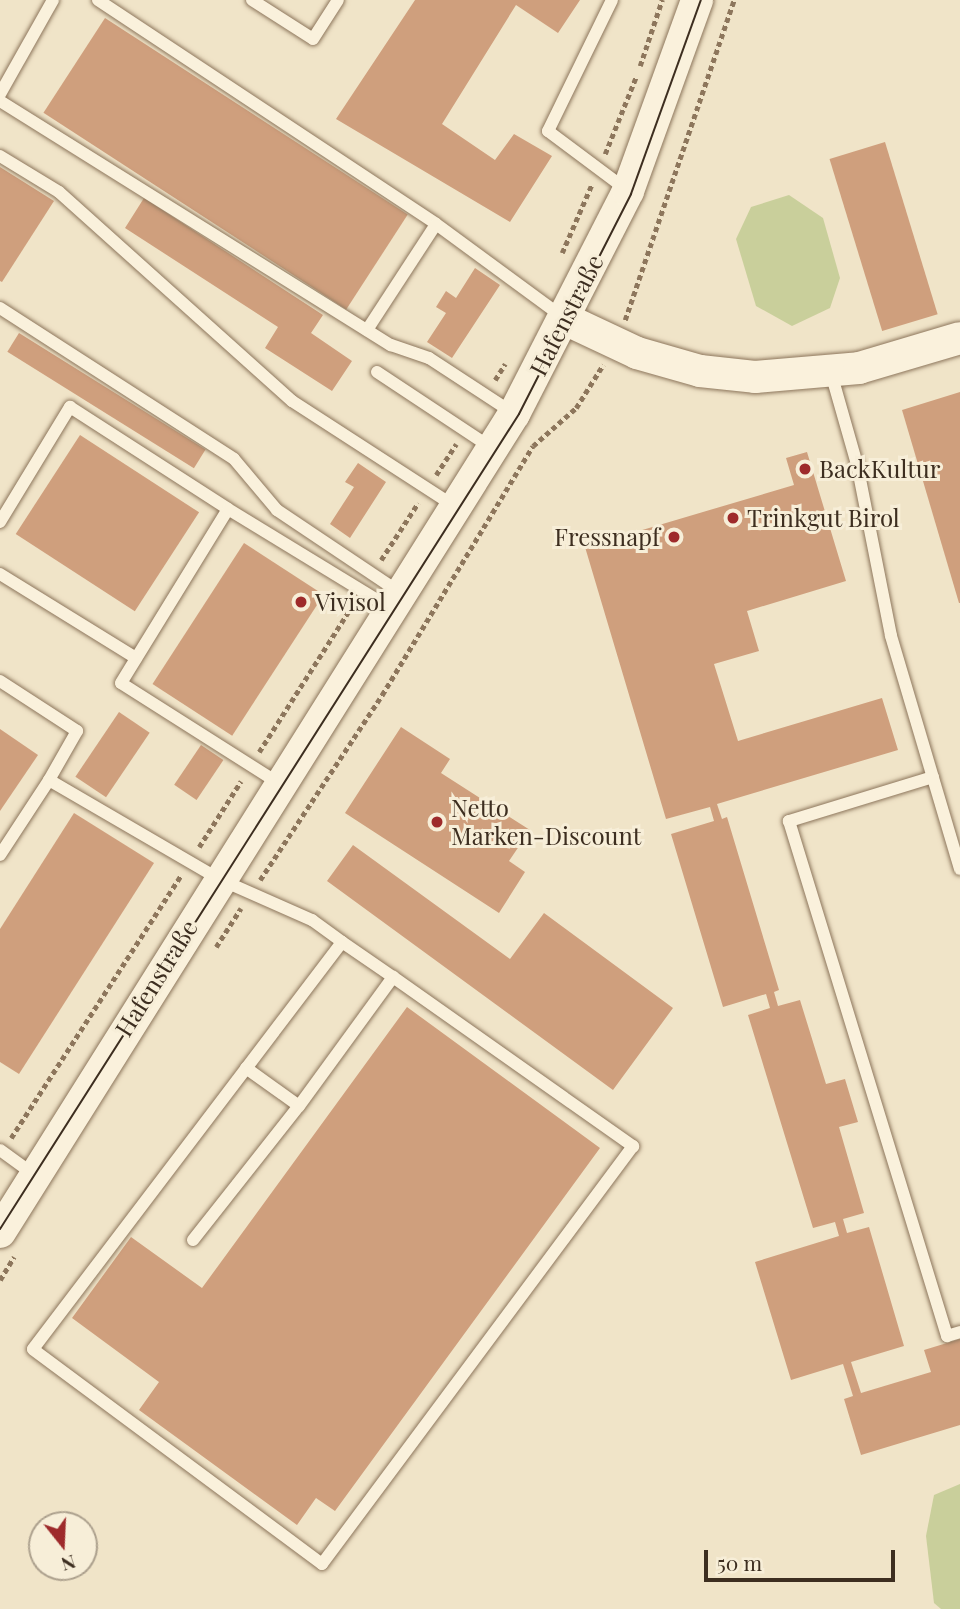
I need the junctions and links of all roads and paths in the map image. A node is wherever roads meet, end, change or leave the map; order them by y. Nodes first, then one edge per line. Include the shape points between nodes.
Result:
1 (53, 0) edge
2 (98, 0) edge
3 (252, 0) edge
4 (338, 0) edge
5 (612, 0) edge
6 (697, 0) edge
7 (0, 94) edge
8 (0, 101) edge
9 (0, 156) edge
10 (628, 191) junction
11 (436, 224) junction
12 (0, 308) edge
13 (567, 320) junction
14 (367, 330) junction
15 (960, 338) edge
16 (377, 372) dead end
17 (831, 373) junction
18 (514, 414) junction
19 (492, 449) junction
20 (456, 508) junction
21 (228, 509) junction
22 (0, 522) edge
23 (0, 574) edge
24 (396, 601) junction
25 (136, 658) junction
26 (0, 681) edge
27 (933, 777) junction
28 (49, 780) junction
29 (280, 783) junction
30 (0, 855) edge
31 (960, 869) edge
32 (219, 879) junction
33 (342, 942) junction
34 (393, 977) junction
35 (246, 1068) junction
36 (299, 1106) junction
37 (0, 1150) edge
38 (32, 1173) junction
39 (0, 1214) edge
40 (0, 1232) edge
41 (193, 1240) dead end
42 (960, 1332) edge

1 - 7 lane
2 - 11 lane
3 - 4 lane via 313,39
5 - 10 lane via 548,131
6 - 10 street, Hafenstraße
8 - 14 lane
9 - 20 lane via 59,192 292,401
10 - 13 street, Hafenstraße
11 - 13 lane
11 - 14 lane
12 - 24 lane via 234,459 277,510
13 - 17 street via 637,353 700,371 755,377
13 - 18 street, Hafenstraße
14 - 18 lane via 429,358
15 - 17 street
16 - 19 lane
17 - 27 lane via 857,464 891,636
18 - 19 street, Hafenstraße
19 - 20 street, Hafenstraße
20 - 24 street, Hafenstraße
21 - 22 lane via 70,407
21 - 24 lane
21 - 25 lane
23 - 25 lane
24 - 29 street, Hafenstraße
25 - 29 lane via 121,683
26 - 28 lane via 77,731
27 - 31 lane
27 - 42 lane via 789,821 947,1336
28 - 30 lane
28 - 32 lane
29 - 32 street, Hafenstraße
32 - 33 lane via 312,920
32 - 38 street, Hafenstraße
33 - 34 lane
33 - 35 lane
34 - 35 lane via 633,1146 322,1564 33,1349
34 - 36 lane
35 - 36 lane
36 - 41 lane
37 - 38 lane
38 - 39 street, Hafenstraße
38 - 40 street, Hafenstraße

